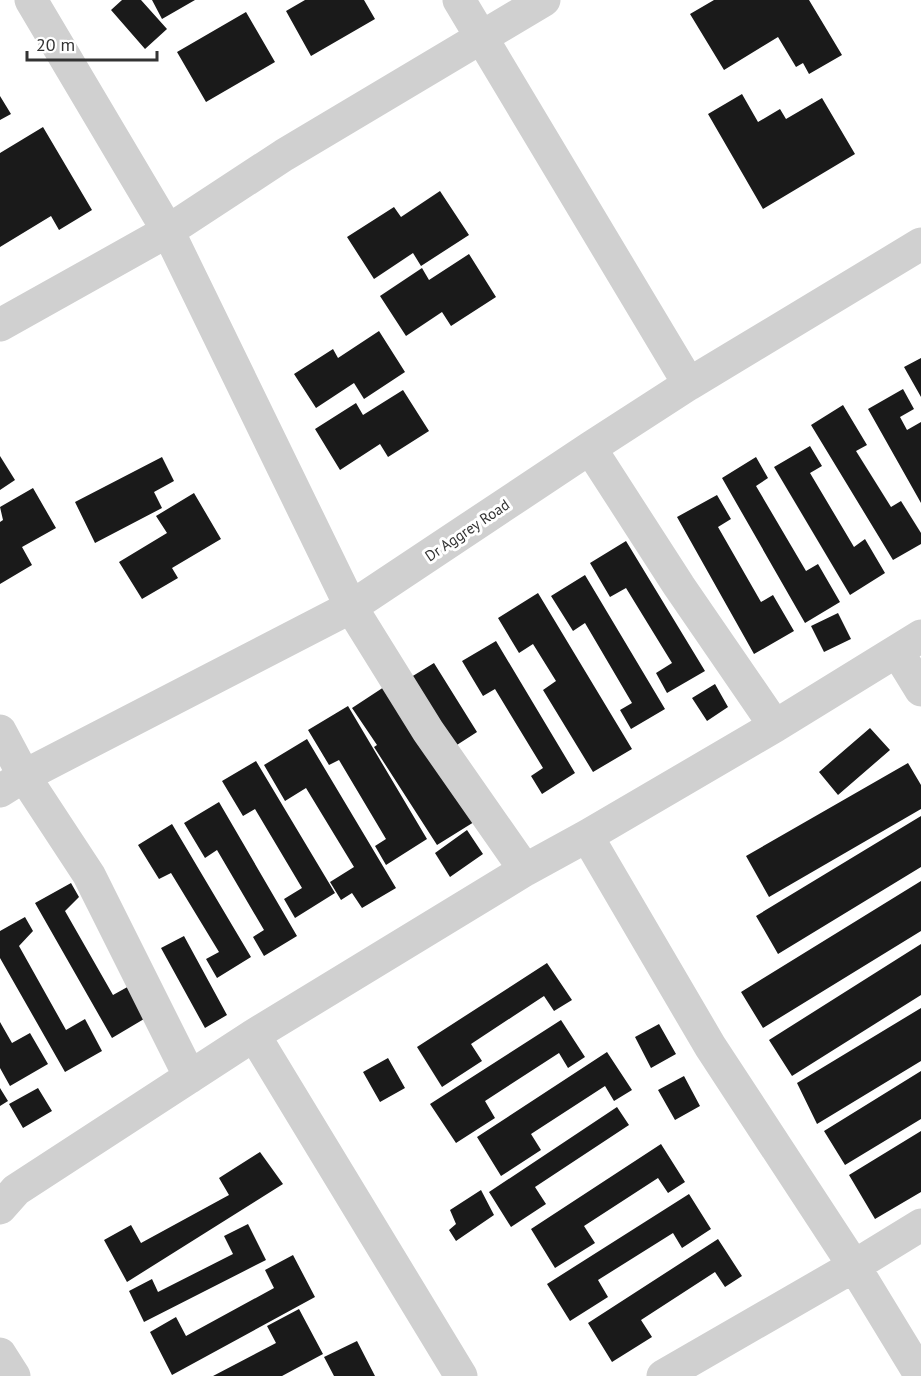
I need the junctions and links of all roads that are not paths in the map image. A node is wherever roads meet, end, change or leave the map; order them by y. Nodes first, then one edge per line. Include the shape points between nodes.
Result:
1 (31, 0) edge
2 (459, 0) edge
3 (544, 0) edge
4 (482, 37) junction
5 (168, 231) junction
6 (921, 243) edge
7 (0, 325) edge
8 (689, 384) junction
9 (590, 448) junction
10 (351, 607) junction
11 (909, 644) edge
12 (921, 690) edge
13 (775, 726) junction
14 (0, 731) edge
15 (12, 784) edge
16 (587, 836) junction
17 (525, 870) junction
18 (254, 1035) junction
19 (190, 1077) junction
20 (0, 1208) edge
21 (921, 1225) edge
22 (854, 1266) junction
23 (0, 1354) edge
24 (14, 1376) edge
25 (461, 1376) edge
26 (663, 1376) edge
27 (921, 1376) edge

1 - 5 street
2 - 4 street
3 - 4 street
4 - 5 street via 284,155
4 - 8 street
5 - 7 street
5 - 10 street
6 - 8 street, Dr Aggrey Road
8 - 9 street, Dr Aggrey Road
9 - 10 street, Dr Aggrey Road
9 - 13 street
10 - 15 street, Dr Aggrey Road
10 - 17 street via 428,731
11 - 12 street
11 - 13 street
13 - 16 street
14 - 15 street
15 - 19 street via 89,875
16 - 17 street
16 - 22 street via 710,1046
17 - 18 street
18 - 19 street
18 - 25 street
19 - 20 street via 16,1190
21 - 22 street
22 - 26 street
22 - 27 street
23 - 24 street

